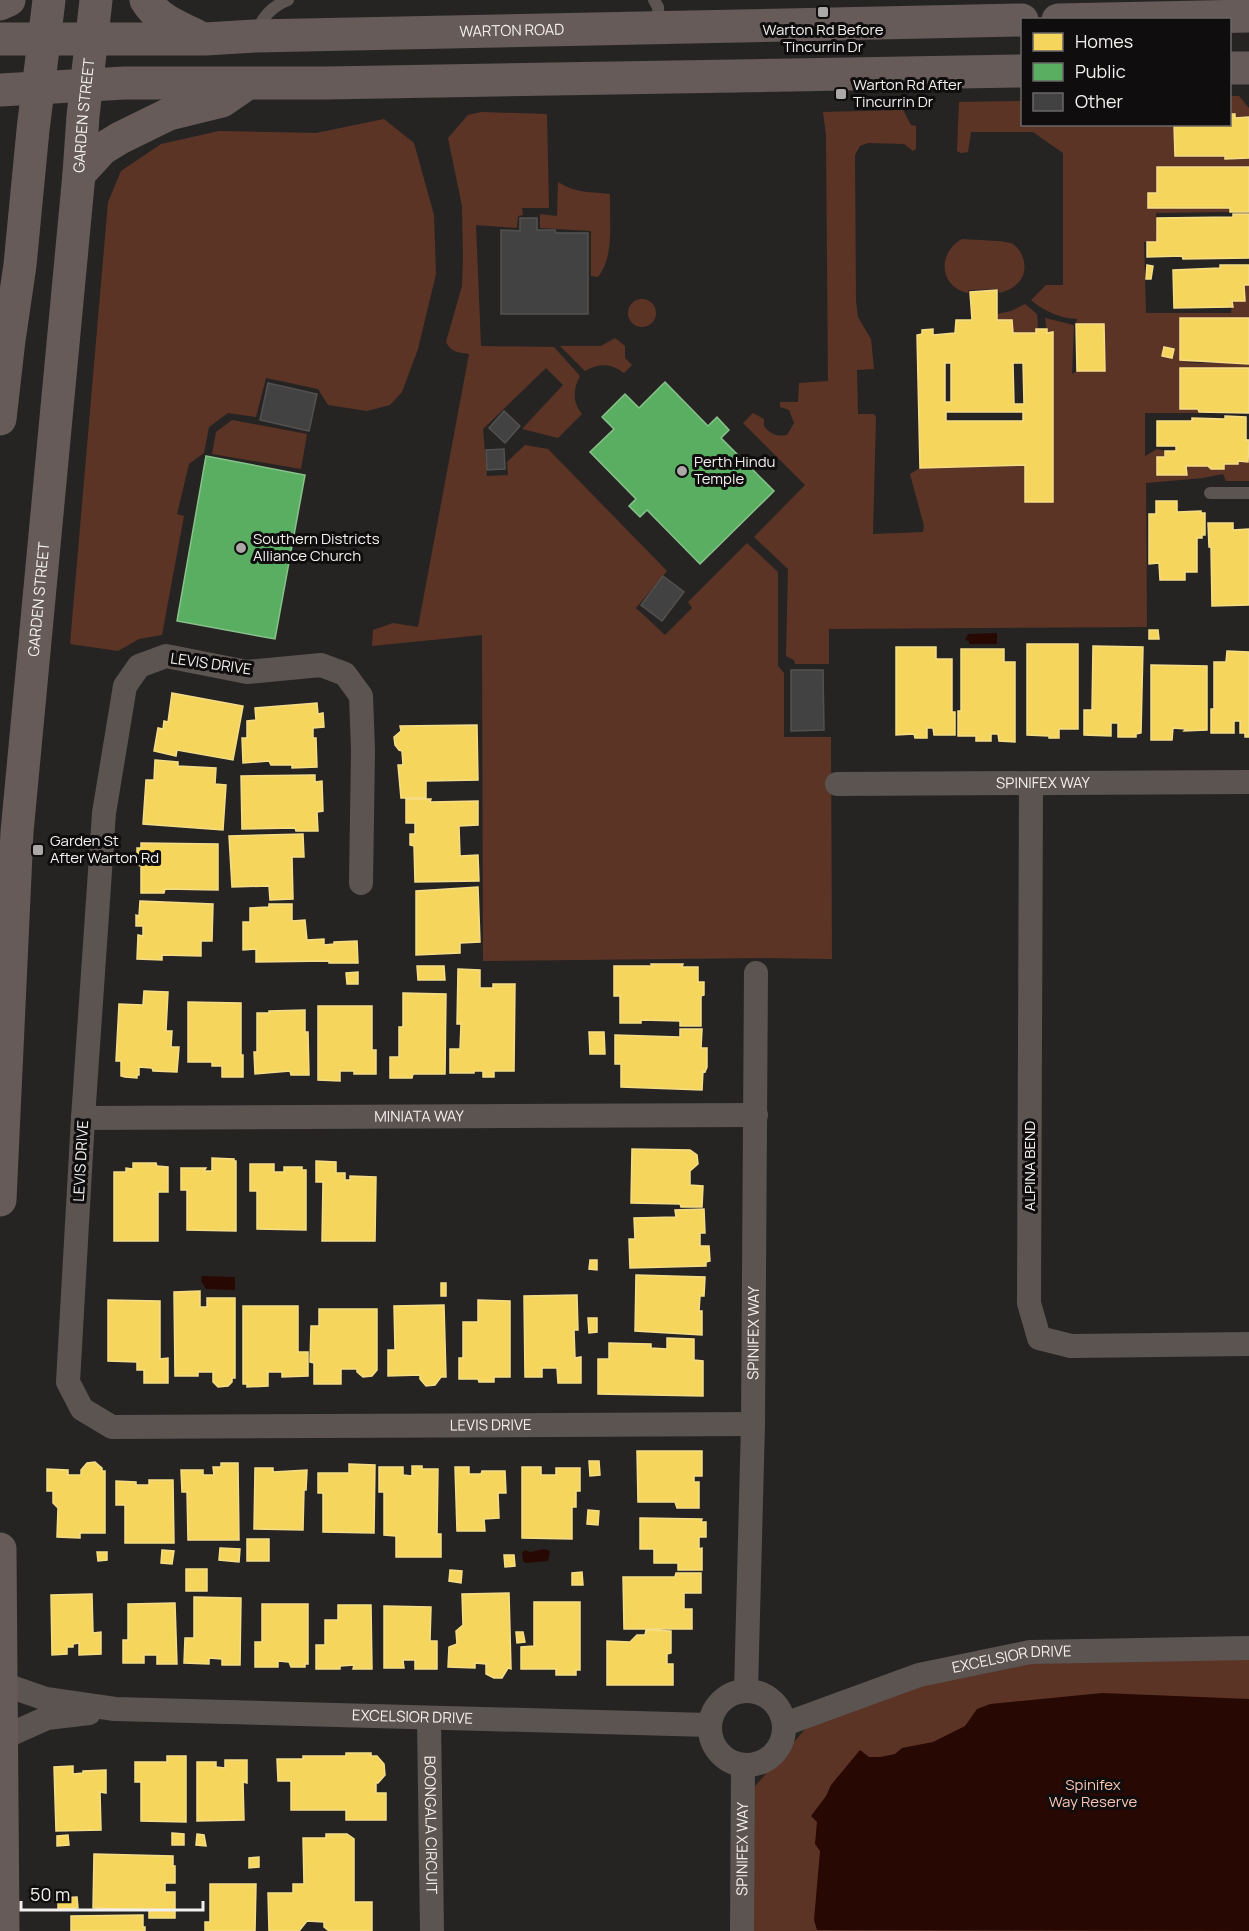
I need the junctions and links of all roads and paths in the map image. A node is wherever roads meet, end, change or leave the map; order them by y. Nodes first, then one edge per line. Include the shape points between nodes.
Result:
1 (9, 0) edge
2 (49, 0) edge
3 (96, 0) edge
4 (146, 0) edge
5 (288, 0) edge
6 (1083, 0) edge
7 (0, 4) edge
8 (1126, 12) edge
9 (656, 14) edge
10 (1249, 16) edge
11 (1077, 18) edge
12 (1084, 18) edge
13 (1021, 20) edge
14 (255, 36) junction
15 (92, 38) junction
16 (0, 39) edge
17 (44, 39) junction
18 (206, 39) junction
19 (1231, 68) edge
20 (1249, 68) edge
21 (1021, 71) edge
22 (250, 82) junction
23 (87, 86) junction
24 (38, 88) junction
25 (0, 90) edge
26 (79, 174) junction
27 (0, 223) edge
28 (20, 265) junction
29 (0, 419) edge
30 (1210, 493) dead end
31 (1249, 493) edge
32 (1249, 782) edge
33 (1031, 783) junction
34 (837, 784) dead end
35 (361, 883) dead end
36 (756, 974) dead end
37 (756, 1115) junction
38 (83, 1118) junction
39 (0, 1200) edge
40 (1249, 1344) edge
41 (753, 1424) junction
42 (0, 1549) edge
43 (1249, 1648) edge
44 (1, 1683) edge
45 (746, 1691) junction
46 (115, 1709) junction
47 (429, 1719) junction
48 (785, 1724) junction
49 (709, 1725) junction
50 (1, 1739) edge
51 (743, 1766) junction
52 (3, 1931) edge
53 (432, 1931) edge
54 (742, 1931) edge

1 - 7 main road
2 - 17 main road
3 - 15 main road, GARDEN STREET
4 - 18 main road via 166,21
5 - 14 lane via 276,5
6 - 11 street
8 - 10 main road
8 - 12 main road
9 - 13 main road, WARTON ROAD
9 - 14 main road, WARTON ROAD
14 - 18 main road, WARTON ROAD
15 - 17 main road, WARTON ROAD
15 - 18 main road, WARTON ROAD
15 - 23 main road, GARDEN STREET
16 - 17 main road, WARTON ROAD
17 - 24 main road
19 - 20 main road
21 - 22 main road
22 - 23 main road
22 - 26 main road via 222,101 169,114 120,138 102,149
23 - 24 main road
23 - 26 main road, GARDEN STREET
24 - 25 main road
24 - 28 main road
26 - 39 main road, GARDEN STREET via 17,832
27 - 28 main road
28 - 29 main road
30 - 31 lane
32 - 33 street, SPINIFEX WAY
33 - 34 street, SPINIFEX WAY
33 - 40 street, ALPINA BEND via 1029,1302 1039,1338 1071,1346
35 - 38 street, LEVIS DRIVE via 361,696 345,674 321,665 247,672 166,657 139,666 125,686 105,813
36 - 37 street, SPINIFEX WAY
37 - 38 street, MINIATA WAY
37 - 41 street, SPINIFEX WAY
38 - 41 street, LEVIS DRIVE via 68,1382 82,1409 112,1427
41 - 45 street, SPINIFEX WAY
42 - 44 main road
43 - 48 street, EXCELSIOR DRIVE via 1030,1652 919,1675
44 - 46 street, EXCELSIOR DRIVE via 46,1699
44 - 50 main road
45 - 48 street via 771,1699
45 - 49 street via 731,1694 720,1702
46 - 47 street, EXCELSIOR DRIVE
46 - 50 street, EXCELSIOR DRIVE via 47,1718
47 - 49 street, EXCELSIOR DRIVE
47 - 53 street, BOONGALA CIRCUIT
48 - 51 street via 779,1749 770,1759
49 - 51 street via 712,1744 720,1754
50 - 52 main road
51 - 54 street, SPINIFEX WAY

